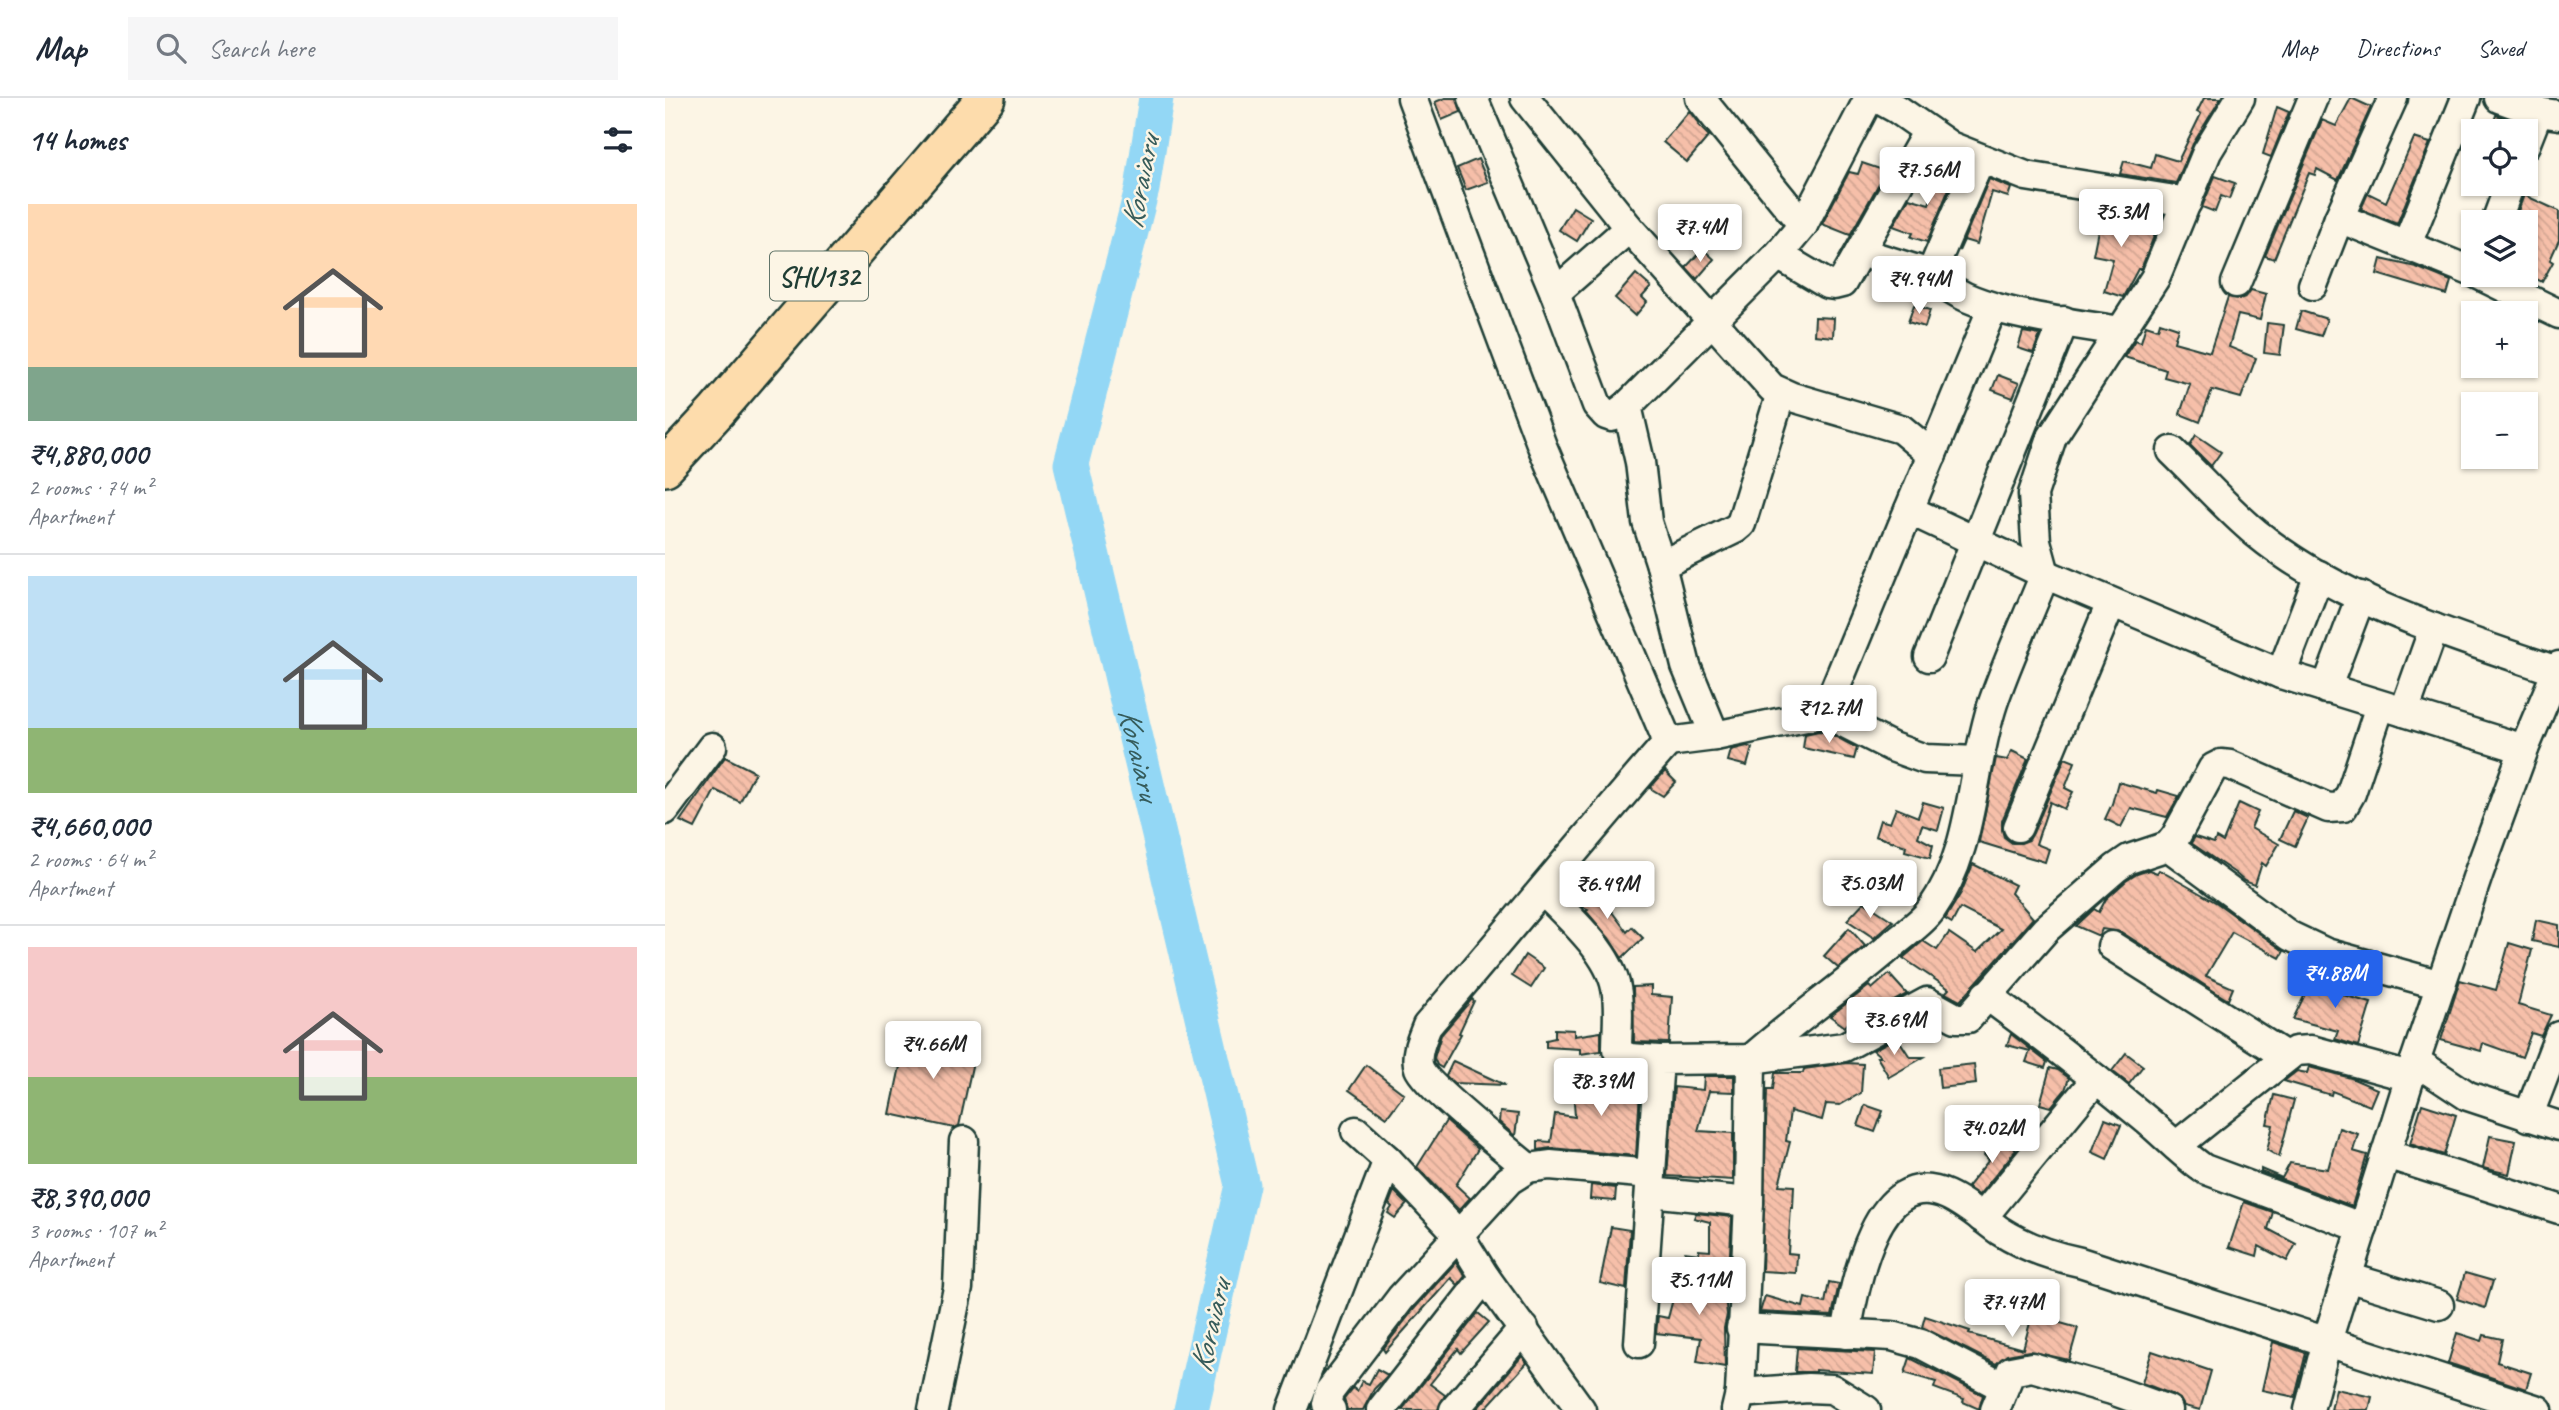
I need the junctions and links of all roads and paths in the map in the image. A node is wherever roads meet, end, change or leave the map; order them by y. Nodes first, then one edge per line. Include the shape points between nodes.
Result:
1 (966, 98) edge
2 (986, 98) edge
3 (1412, 98) edge
4 (1473, 98) edge
5 (1525, 98) edge
6 (1700, 98) edge
7 (1869, 98) edge
8 (1877, 98) edge
9 (2240, 98) edge
10 (2313, 98) edge
11 (2393, 98) edge
12 (2466, 98) edge
13 (2499, 98) edge
14 (2549, 113) edge
15 (2538, 128) edge
16 (1928, 131) junction
17 (1980, 159) junction
18 (2187, 202) junction
19 (2339, 218) junction
20 (1803, 225) junction
21 (1629, 228) junction
22 (2407, 244) junction
23 (1860, 252) junction
24 (1778, 255) junction
25 (2461, 267) edge
26 (1937, 276) junction
27 (2236, 283) dead end
28 (2313, 285) dead end
29 (2504, 287) edge
30 (1555, 293) junction
31 (1993, 309) junction
32 (2559, 314) edge
33 (2064, 321) junction
34 (1712, 322) junction
35 (2120, 331) junction
36 (1781, 393) junction
37 (1627, 406) junction
38 (665, 448) edge
39 (2172, 451) dead end
40 (1932, 455) junction
41 (665, 467) edge
42 (1909, 510) junction
43 (1976, 541) junction
44 (1661, 565) junction
45 (2045, 574) junction
46 (2319, 575) junction
47 (2361, 596) junction
48 (2111, 603) junction
49 (2434, 628) junction
50 (1929, 657) dead end
51 (2558, 668) edge
52 (2281, 674) junction
53 (2326, 689) junction
54 (2392, 709) junction
55 (1825, 713) junction
56 (1714, 736) junction
57 (1668, 742) junction
58 (712, 747) dead end
59 (2524, 749) junction
60 (1977, 761) junction
61 (665, 810) edge
62 (2018, 827) dead end
63 (2168, 846) junction
64 (1543, 891) junction
65 (2112, 946) dead end
66 (2441, 985) junction
67 (1986, 995) junction
68 (2559, 1036) edge
69 (2287, 1058) junction
70 (1751, 1059) junction
71 (1659, 1060) junction
72 (2413, 1069) junction
73 (2096, 1079) junction
74 (2528, 1117) junction
75 (2559, 1126) edge
76 (1356, 1131) dead end
77 (964, 1141) dead end
78 (2176, 1146) junction
79 (2386, 1154) junction
80 (1388, 1160) junction
81 (1528, 1168) junction
82 (1650, 1183) junction
83 (1749, 1202) junction
84 (2559, 1209) edge
85 (1982, 1218) junction
86 (2363, 1228) junction
87 (1459, 1235) junction
88 (1485, 1277) junction
89 (2347, 1277) junction
90 (2439, 1305) dead end
91 (1524, 1328) junction
92 (1741, 1328) junction
93 (1846, 1334) junction
94 (2327, 1341) junction
95 (1639, 1343) dead end
96 (1999, 1398) edge
97 (2108, 1400) edge
98 (1738, 1402) edge
99 (933, 1410) edge
100 (1292, 1410) edge
101 (1331, 1410) edge
102 (1381, 1410) edge
103 (1454, 1410) edge
104 (1581, 1410) edge
105 (1866, 1410) edge
106 (2168, 1410) edge
107 (2309, 1410) edge
108 (2538, 1410) edge

1 - 38 main road, SHU132 via 811,286
2 - 41 main road
3 - 57 street via 1542,446
4 - 30 street
5 - 21 street
6 - 20 street
7 - 20 street
8 - 16 street
9 - 18 street via 2207,152
10 - 27 street
11 - 19 street
12 - 22 street
13 - 14 street
14 - 15 street
16 - 17 street
16 - 23 street
17 - 18 street via 2027,176
17 - 26 street via 1936,262
18 - 35 street via 2155,278
19 - 22 street
19 - 28 street
20 - 24 street
21 - 30 street
21 - 34 street
22 - 25 street
23 - 24 street via 1844,281 1834,285
23 - 26 street
24 - 34 street
26 - 31 street via 1947,286
29 - 32 street
30 - 37 street via 1597,405 1612,417
31 - 33 street
31 - 40 street
33 - 35 street
33 - 43 street
34 - 36 street
34 - 37 street
35 - 45 street via 2052,437 2033,494 2036,541
36 - 40 street via 1901,429
36 - 44 street via 1741,524
37 - 44 street via 1647,522
39 - 46 street via 2257,533
40 - 42 street
42 - 43 street
42 - 55 street
43 - 45 street
43 - 50 street
44 - 56 street via 1686,666
45 - 48 street
45 - 60 street via 1993,703
46 - 47 street
46 - 52 street
47 - 49 street
47 - 53 street
48 - 52 street
48 - 62 street
49 - 51 street
49 - 54 street
51 - 59 street
52 - 53 street
53 - 54 street
54 - 59 street
54 - 63 street via 2343,807 2328,808 2221,764 2207,775
55 - 56 street
55 - 60 street via 1925,759
56 - 57 street
57 - 64 street
58 - 61 street
59 - 66 street
60 - 70 street via 1967,834 1952,875 1930,912
63 - 66 street via 2290,936 2326,953
63 - 67 street via 2116,868 2046,929
64 - 71 street via 1594,947 1611,974 1619,1054
64 - 81 street via 1427,1026 1417,1059 1419,1071 1436,1088
65 - 69 street
66 - 72 street
67 - 70 street via 1968,1018 1927,1002 1844,1047
67 - 73 street
68 - 74 street
69 - 72 street via 2295,1051 2311,1050
69 - 78 street
70 - 71 street
70 - 83 street
71 - 82 street
72 - 74 street via 2468,1096
72 - 79 street
73 - 78 street
73 - 85 street
74 - 75 street
76 - 80 street
77 - 99 street via 958,1288
78 - 86 street via 2204,1169
79 - 84 street
79 - 86 street
80 - 87 street
80 - 100 street
81 - 82 street via 1614,1169
81 - 87 street via 1509,1180
82 - 83 street
82 - 95 street
83 - 92 street
85 - 93 street via 1934,1190 1899,1199 1869,1243 1857,1274
85 - 94 street via 2049,1255
86 - 89 street
87 - 88 street
87 - 101 street via 1401,1298 1329,1392 1326,1404
88 - 91 street
88 - 102 street
89 - 90 street
89 - 94 street
91 - 103 street
91 - 104 street
92 - 93 street
92 - 98 street
93 - 96 street via 1892,1336 1921,1345
94 - 107 street
94 - 108 street
96 - 97 street via 2011,1371 2032,1367
97 - 106 street
98 - 105 street via 1808,1388 1832,1389

